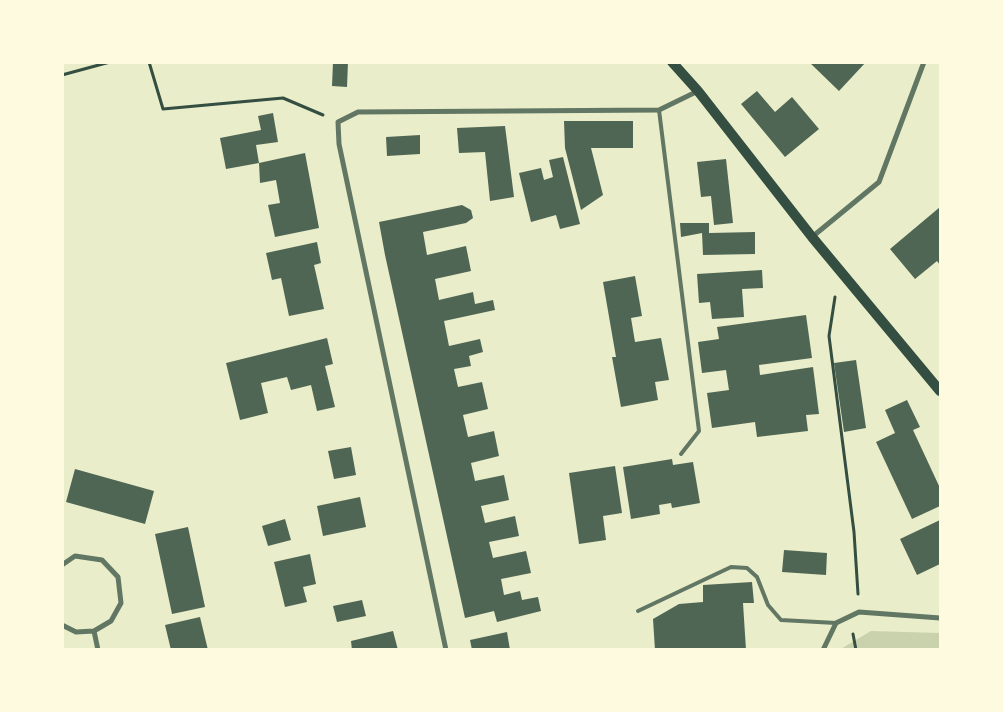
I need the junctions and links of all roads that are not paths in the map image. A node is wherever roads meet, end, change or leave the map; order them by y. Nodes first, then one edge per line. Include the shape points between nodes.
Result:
1 (672, 62) edge
2 (924, 62) edge
3 (698, 90) junction
4 (659, 110) junction
5 (812, 237) junction
6 (940, 391) edge
7 (681, 454) dead end
8 (62, 565) edge
9 (638, 611) dead end
10 (940, 618) edge
11 (836, 623) junction
12 (62, 625) edge
13 (94, 631) junction
14 (98, 650) edge
15 (446, 650) edge
16 (823, 650) edge

1 - 3 main road
2 - 5 street via 879,182
3 - 4 street
3 - 5 main road
4 - 7 lane via 699,431
4 - 15 street via 358,112 338,122 341,154
5 - 6 main road
8 - 13 street via 75,556 102,560 118,577 121,603 111,621
9 - 11 lane via 731,567 747,568 757,577 768,605 781,620
10 - 11 street via 859,612
11 - 16 street
12 - 13 street via 76,632
13 - 14 street

